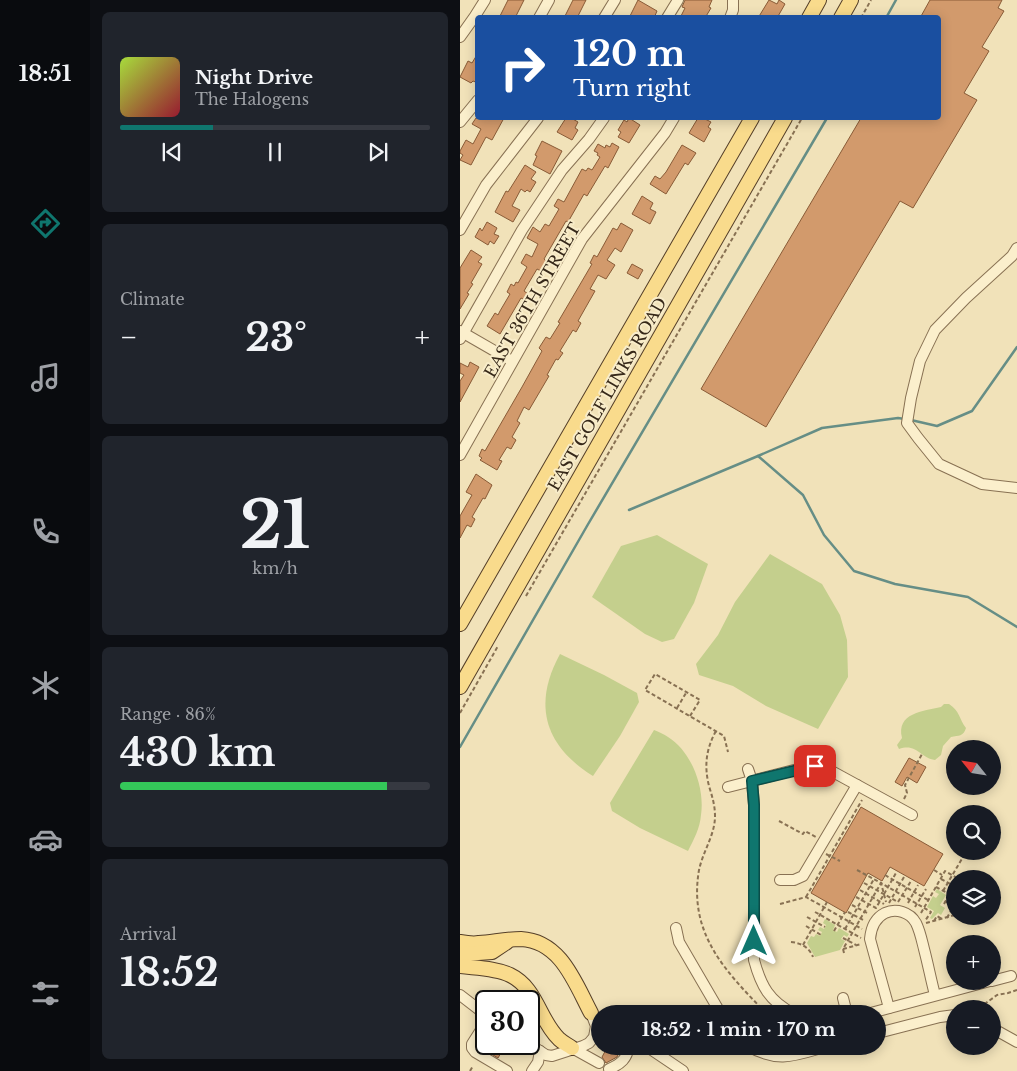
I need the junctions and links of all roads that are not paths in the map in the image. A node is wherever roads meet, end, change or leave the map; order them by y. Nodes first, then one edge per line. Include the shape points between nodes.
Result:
1 (484, 0) edge
2 (549, 0) edge
3 (615, 0) edge
4 (678, 0) edge
5 (819, 0) edge
6 (852, 0) edge
7 (736, 1) edge
8 (476, 15) edge
9 (541, 15) edge
10 (606, 15) edge
11 (669, 15) edge
12 (731, 15) edge
13 (811, 15) edge
14 (844, 15) edge
15 (475, 16) edge
16 (460, 37) edge
17 (475, 104) edge
18 (536, 120) edge
19 (603, 120) edge
20 (673, 120) edge
21 (751, 120) edge
22 (783, 120) edge
23 (460, 122) edge
24 (460, 230) edge
25 (1017, 248) edge
26 (461, 334) edge
27 (512, 361) junction
28 (460, 455) edge
29 (1017, 488) edge
30 (460, 624) edge
31 (460, 687) edge
32 (748, 769) dead end
33 (752, 781) junction
34 (857, 785) junction
35 (728, 787) dead end
36 (912, 815) dead end
37 (780, 880) dead end
38 (676, 928) dead end
39 (510, 940) junction
40 (460, 942) edge
41 (460, 959) edge
42 (460, 966) edge
43 (1015, 975) edge
44 (1001, 978) edge
45 (955, 990) edge
46 (460, 995) edge
47 (935, 995) junction
48 (843, 998) dead end
49 (716, 1005) edge
50 (780, 1005) edge
51 (845, 1005) edge
52 (475, 1007) edge
53 (591, 1008) edge
54 (889, 1008) junction
55 (886, 1009) edge
56 (946, 1016) edge
57 (886, 1031) edge
58 (1001, 1033) edge
59 (475, 1039) edge
60 (591, 1041) edge
61 (1017, 1042) edge
62 (572, 1048) junction
63 (540, 1051) edge
64 (475, 1052) edge
65 (480, 1055) edge
66 (539, 1055) edge
67 (628, 1055) edge
68 (659, 1055) edge
69 (768, 1055) edge
70 (796, 1055) edge
71 (552, 1056) junction
72 (599, 1063) dead end
73 (611, 1070) edge
74 (507, 1071) edge
75 (532, 1071) edge
76 (540, 1071) edge
77 (683, 1071) edge

1 - 8 street
2 - 9 street
3 - 10 street
4 - 11 street
5 - 13 main road
6 - 14 main road
7 - 12 street
15 - 16 street
17 - 23 street
18 - 24 street via 486,185
19 - 26 street via 562,170 522,230
20 - 27 street, EAST 36TH STREET via 582,239
21 - 30 main road, EAST GOLF LINKS ROAD
22 - 31 main road, EAST GOLF LINKS ROAD
25 - 29 street via 935,330 920,361 908,423 939,464 982,484
26 - 27 street
27 - 28 street, EAST 36TH STREET
32 - 33 street
33 - 34 street via 815,766 824,767
33 - 35 street
33 - 50 street via 754,960 758,977 769,996
34 - 36 street
34 - 37 street via 803,876
38 - 49 street via 679,942
39 - 40 main road via 477,944
39 - 41 main road via 492,952 464,954
39 - 53 main road via 538,943 556,954
42 - 62 main road via 502,972 520,981 553,1031
43 - 44 street
45 - 47 street
46 - 52 street
47 - 54 street
47 - 54 street via 915,922 906,913 887,906 867,936
48 - 51 street
54 - 55 street
56 - 57 street
58 - 61 street
59 - 64 street via 472,1048
60 - 62 street
62 - 71 street
62 - 72 street
63 - 71 street
65 - 74 street
66 - 75 street
67 - 73 street
68 - 77 street
69 - 70 street
71 - 76 street

